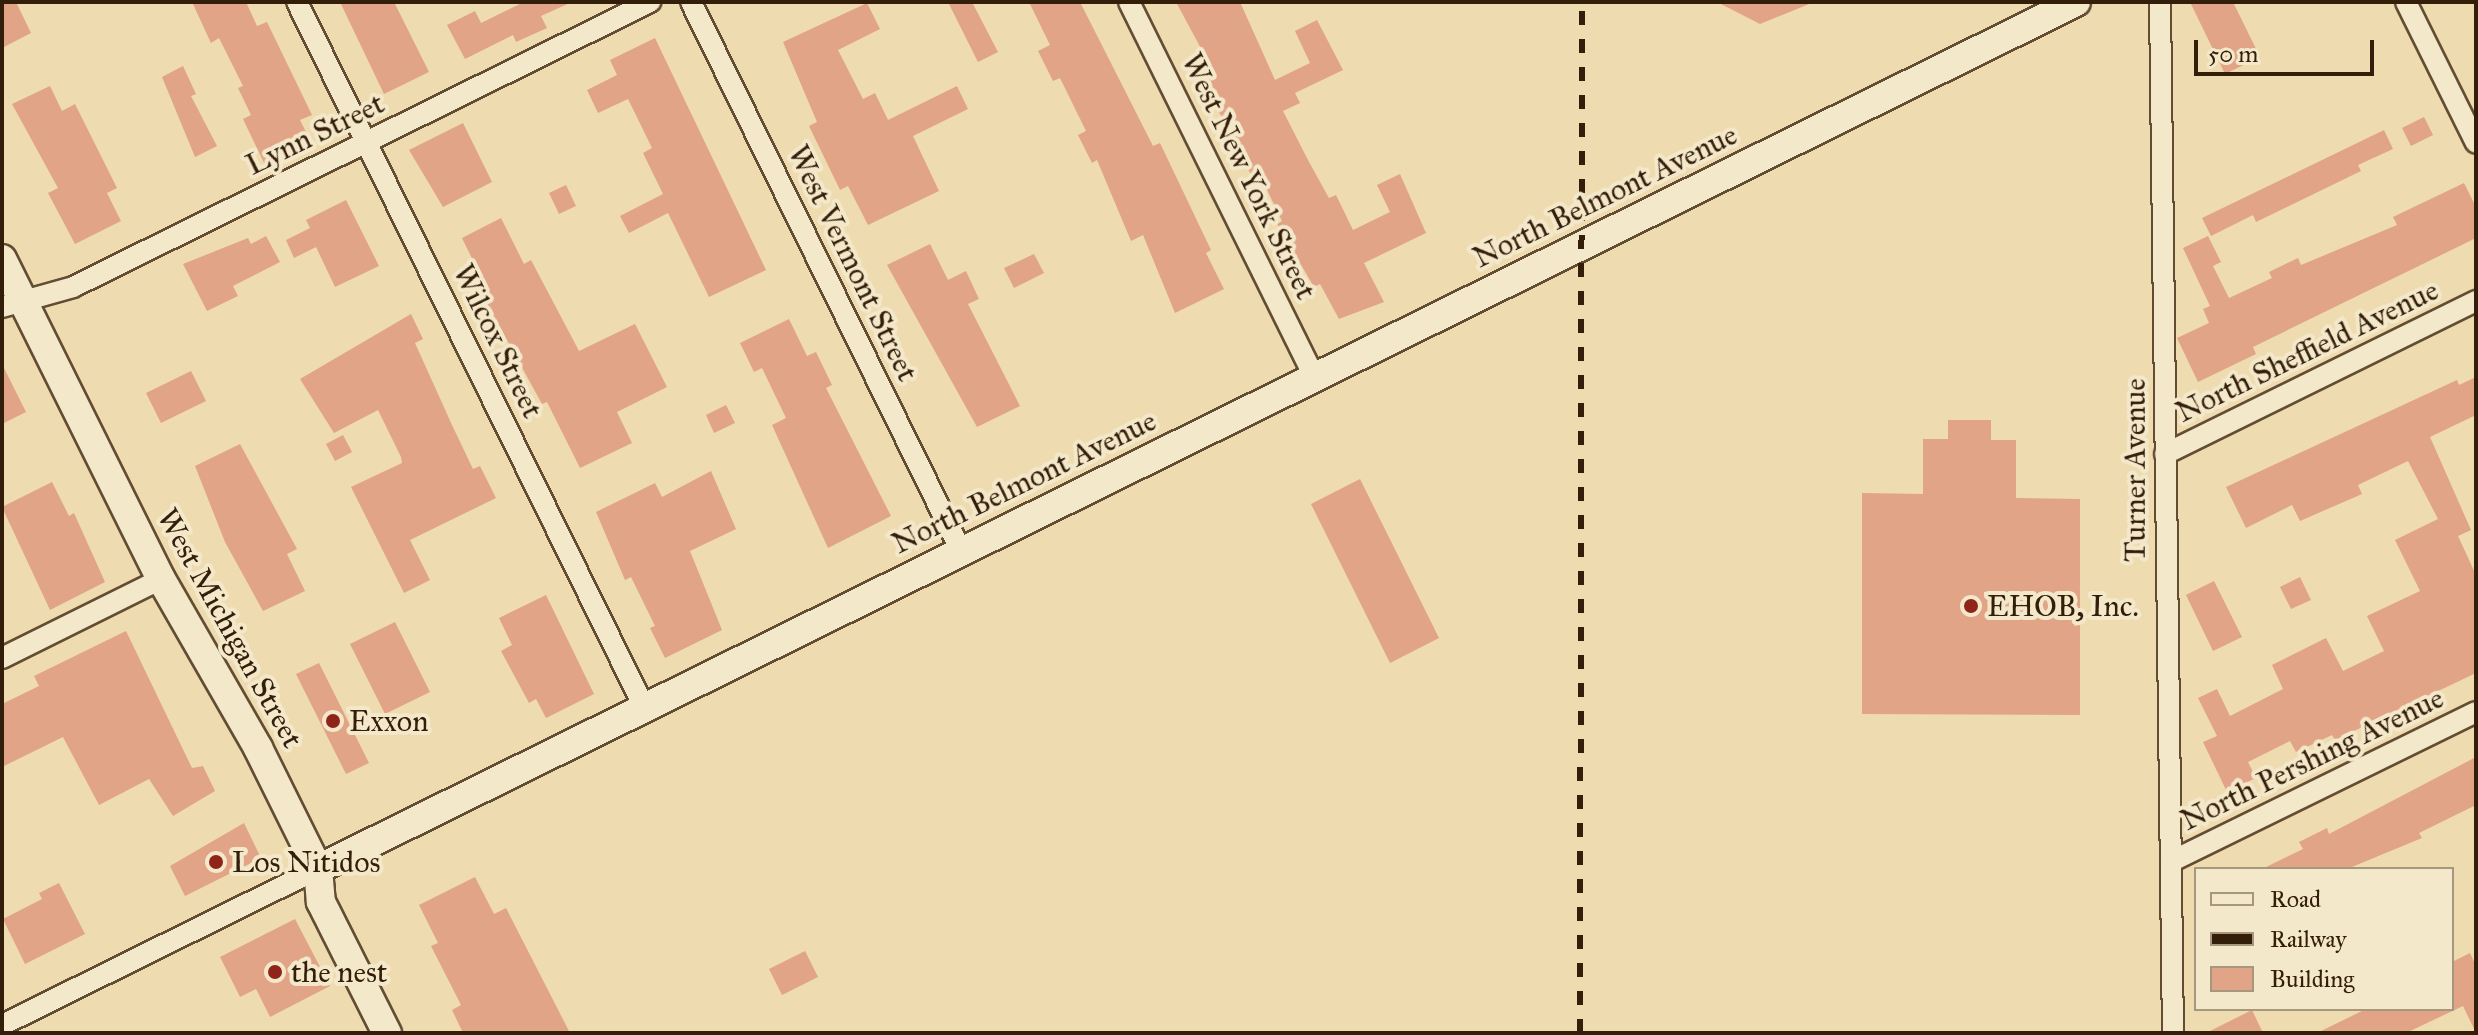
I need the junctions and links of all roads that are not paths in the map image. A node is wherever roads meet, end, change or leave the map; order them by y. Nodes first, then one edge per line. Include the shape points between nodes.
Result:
1 (297, 2) edge
2 (650, 2) edge
3 (691, 2) edge
4 (1129, 2) edge
5 (2076, 2) edge
6 (2160, 2) edge
7 (2406, 2) edge
8 (366, 142) junction
9 (2476, 143) edge
10 (2, 259) edge
11 (2476, 301) edge
12 (12, 304) edge
13 (1314, 377) junction
14 (2165, 454) junction
15 (961, 551) junction
16 (161, 579) junction
17 (2, 658) edge
18 (644, 707) junction
19 (2476, 712) edge
20 (2174, 860) junction
21 (318, 869) junction
22 (2, 1025) edge
23 (387, 1033) edge
24 (2173, 1033) edge

1 - 8 street, Wilcox Street
2 - 8 street, Lynn Street
3 - 15 street, West Vermont Street
4 - 13 street, West New York Street
5 - 13 main road, North Belmont Avenue
6 - 14 street, Turner Avenue
7 - 9 street
8 - 12 street, Lynn Street via 73,287
8 - 18 street, Wilcox Street
10 - 12 main road, West Michigan Street
11 - 14 street, North Sheffield Avenue
12 - 16 main road, West Michigan Street
13 - 15 main road, North Belmont Avenue
14 - 20 street, Turner Avenue via 2165,692
15 - 18 main road, North Belmont Avenue
16 - 17 street
16 - 21 main road, West Michigan Street via 258,748
18 - 21 main road, North Belmont Avenue
19 - 20 street, North Pershing Avenue
20 - 24 street, Turner Avenue
21 - 22 street, North Belmont Avenue
21 - 23 main road, West Michigan Street via 321,902

